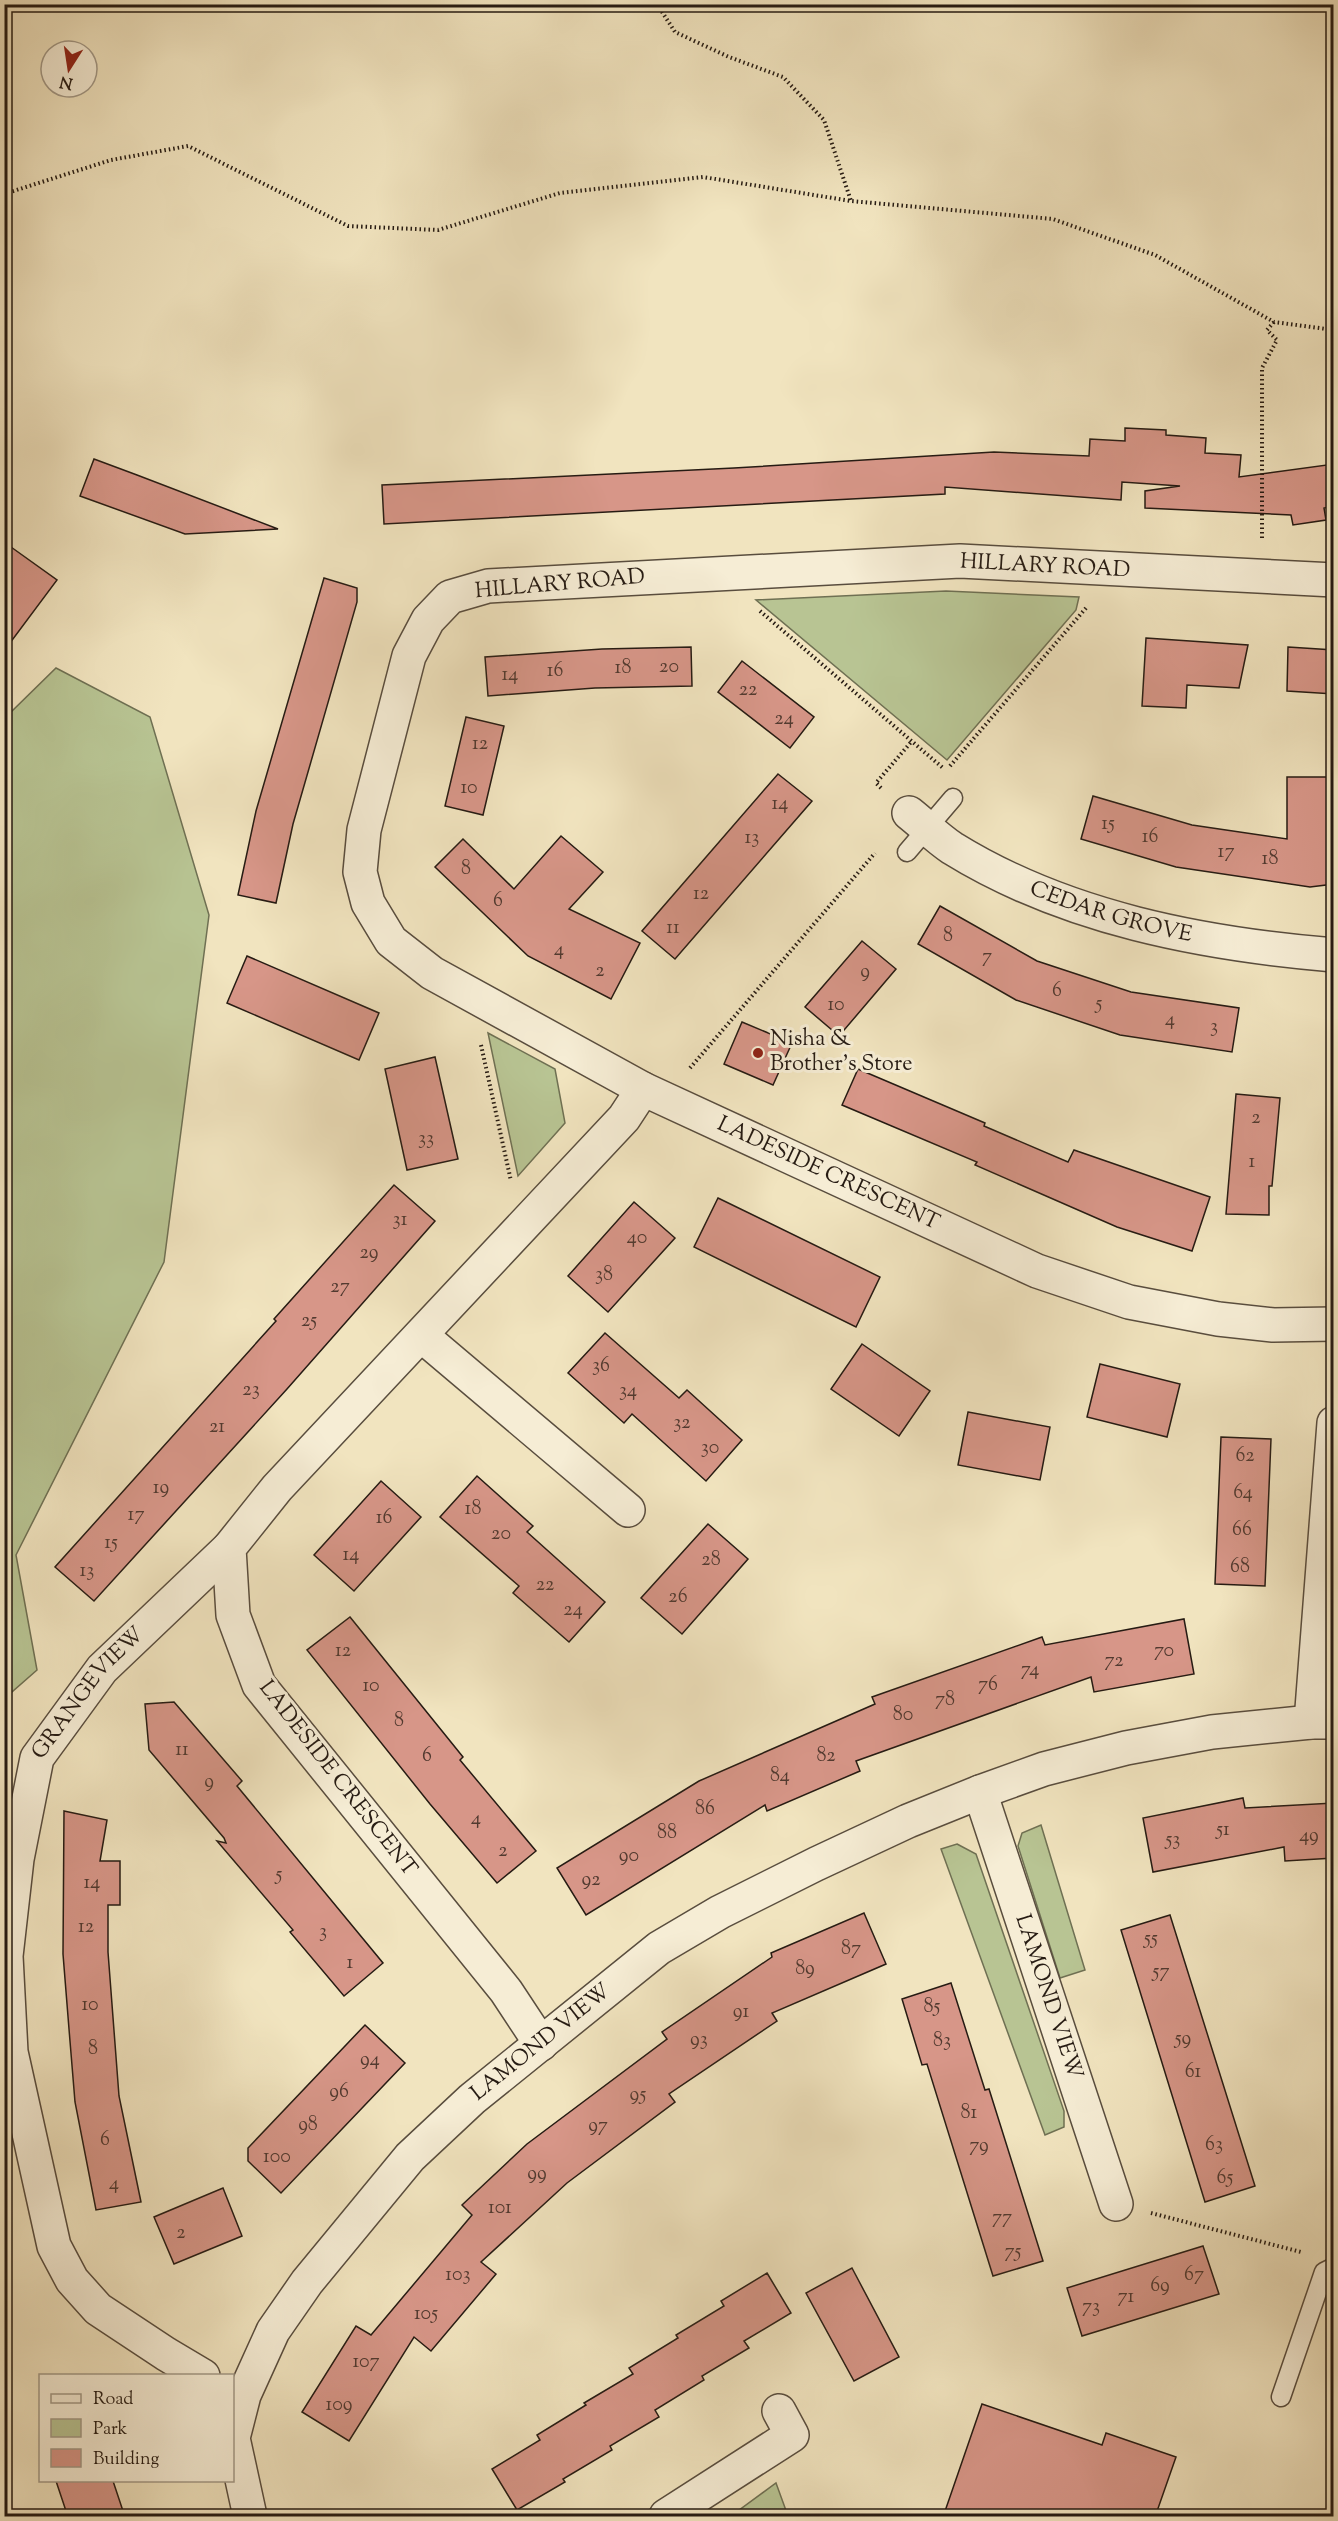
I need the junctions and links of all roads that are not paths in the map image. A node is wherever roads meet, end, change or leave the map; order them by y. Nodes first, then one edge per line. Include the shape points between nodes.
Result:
1 (1334, 579) edge
2 (953, 798) dead end
3 (914, 831) joint
4 (1334, 955) edge
5 (643, 1089) junction
6 (1334, 1324) edge
7 (421, 1335) junction
8 (1334, 1423) edge
9 (628, 1510) dead end
10 (229, 1548) junction
11 (1322, 1722) edge
12 (980, 1792) junction
13 (541, 2044) junction
14 (1116, 2204) road end
15 (1334, 2267) edge
16 (199, 2374) edge
17 (238, 2392) edge
18 (1281, 2397) dead end
19 (779, 2411) dead end
20 (234, 2429) edge
21 (234, 2443) edge
22 (250, 2517) edge
23 (666, 2517) edge

1 - 5 street, HILLARY ROAD via 960,561 488,586 450,597 428,620 409,656 364,830 360,872 368,903 391,941 432,973
2 - 3 lane
3 - 4 street, CEDAR GROVE via 1079,907 1161,931 1262,949
5 - 6 street, LADESIDE CRESCENT via 1037,1271 1129,1302 1218,1320 1273,1325
5 - 7 street via 624,1118
7 - 9 street
7 - 10 street via 277,1488
8 - 11 street
10 - 13 street, LADESIDE CRESCENT via 233,1615 259,1685 506,1991
10 - 16 street, GRANGEVIEW via 102,1668 37,1758 17,1859 6,1956 11,2052 54,2246 72,2280 98,2309
11 - 12 street, LAMOND VIEW via 1212,1732 1126,1748 1044,1769
12 - 13 street, LAMOND VIEW via 898,1826 720,1912 659,1948
12 - 14 street, LAMOND VIEW
13 - 17 street, LAMOND VIEW via 472,2099 410,2157 360,2214 273,2331
15 - 18 lane via 1324,2272
17 - 20 street, LAMOND VIEW
19 - 23 street via 792,2434
21 - 22 street

